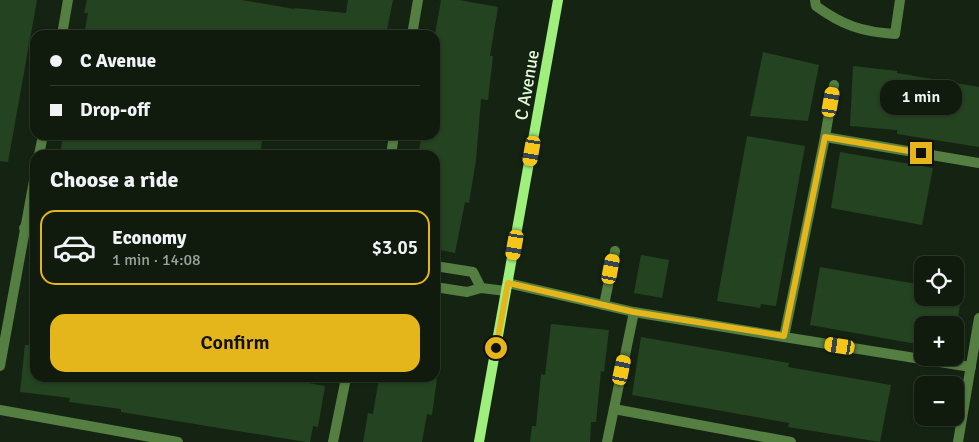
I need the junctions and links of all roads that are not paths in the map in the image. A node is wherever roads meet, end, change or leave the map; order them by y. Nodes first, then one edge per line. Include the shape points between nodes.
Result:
1 (68, 0) edge
2 (418, 0) edge
3 (558, 0) edge
4 (815, 0) edge
5 (900, 0) edge
6 (63, 30) edge
7 (413, 30) edge
8 (834, 85) dead end
9 (825, 137) junction
10 (979, 163) edge
11 (30, 229) edge
12 (614, 251) dead end
13 (440, 267) edge
14 (507, 287) junction
15 (481, 288) junction
16 (440, 289) edge
17 (604, 305) junction
18 (634, 312) junction
19 (979, 318) edge
20 (784, 336) junction
21 (0, 366) edge
22 (971, 367) junction
23 (345, 382) edge
24 (614, 409) junction
25 (0, 410) edge
26 (178, 442) edge
27 (333, 442) edge
28 (480, 442) edge
29 (607, 442) edge
30 (791, 442) edge
31 (958, 442) edge

1 - 6 street
2 - 7 street
3 - 14 street, C Avenue
4 - 5 street via 816,6 836,20 868,32 895,34
8 - 9 street
9 - 10 street
9 - 20 street
11 - 21 street
12 - 17 street
13 - 15 street via 473,272
14 - 15 street
14 - 17 street
14 - 28 street, C Avenue
15 - 16 street via 467,292
17 - 18 street
18 - 20 street
18 - 24 street
19 - 22 street
20 - 22 street
22 - 31 street
23 - 27 street
24 - 29 street
24 - 30 street
25 - 26 street

